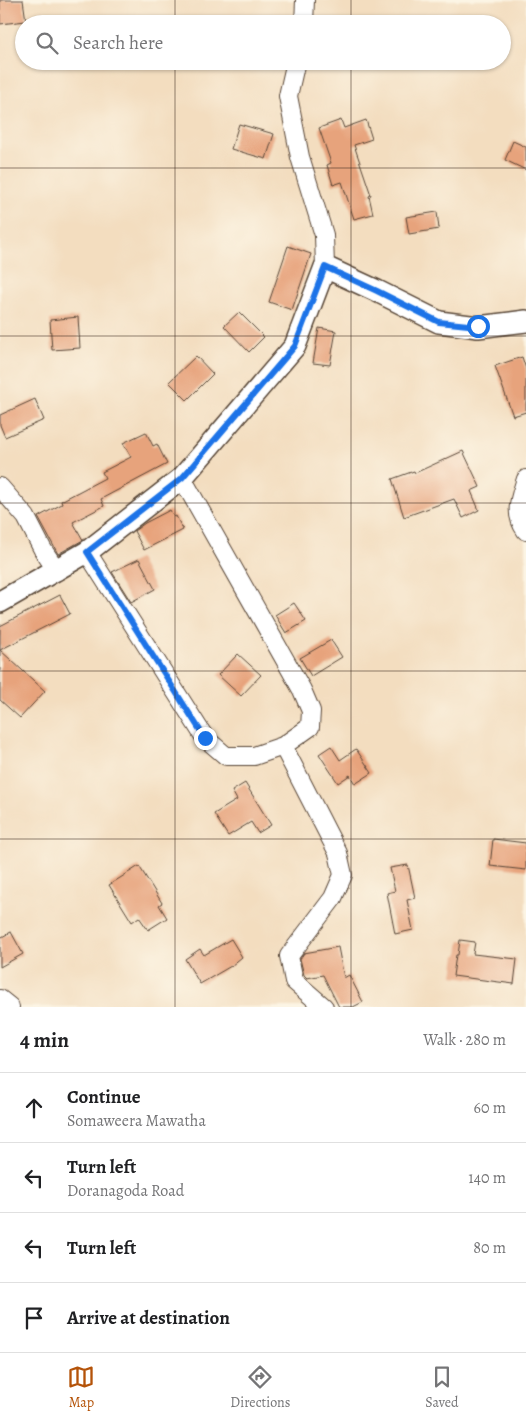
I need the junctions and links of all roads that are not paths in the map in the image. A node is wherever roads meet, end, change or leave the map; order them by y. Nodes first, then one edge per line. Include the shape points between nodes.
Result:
1 (306, 0) edge
2 (305, 15) edge
3 (294, 70) edge
4 (325, 267) junction
5 (526, 321) edge
6 (182, 478) junction
7 (526, 479) edge
8 (0, 487) edge
9 (526, 531) edge
10 (87, 552) junction
11 (57, 571) junction
12 (0, 602) edge
13 (283, 746) junction
14 (0, 999) edge
15 (10, 1007) edge
16 (324, 1007) edge

1 - 2 street
3 - 4 street via 288,96 300,157 324,234
4 - 5 street via 439,322 478,326
4 - 6 street via 295,346
6 - 10 street
6 - 13 street via 311,711 310,727
7 - 9 street via 518,506
8 - 11 street via 26,517
10 - 11 street
10 - 13 street via 205,738 226,756 254,756
11 - 12 street
13 - 16 street via 338,853 344,875 334,898 289,956 294,981
14 - 15 street

